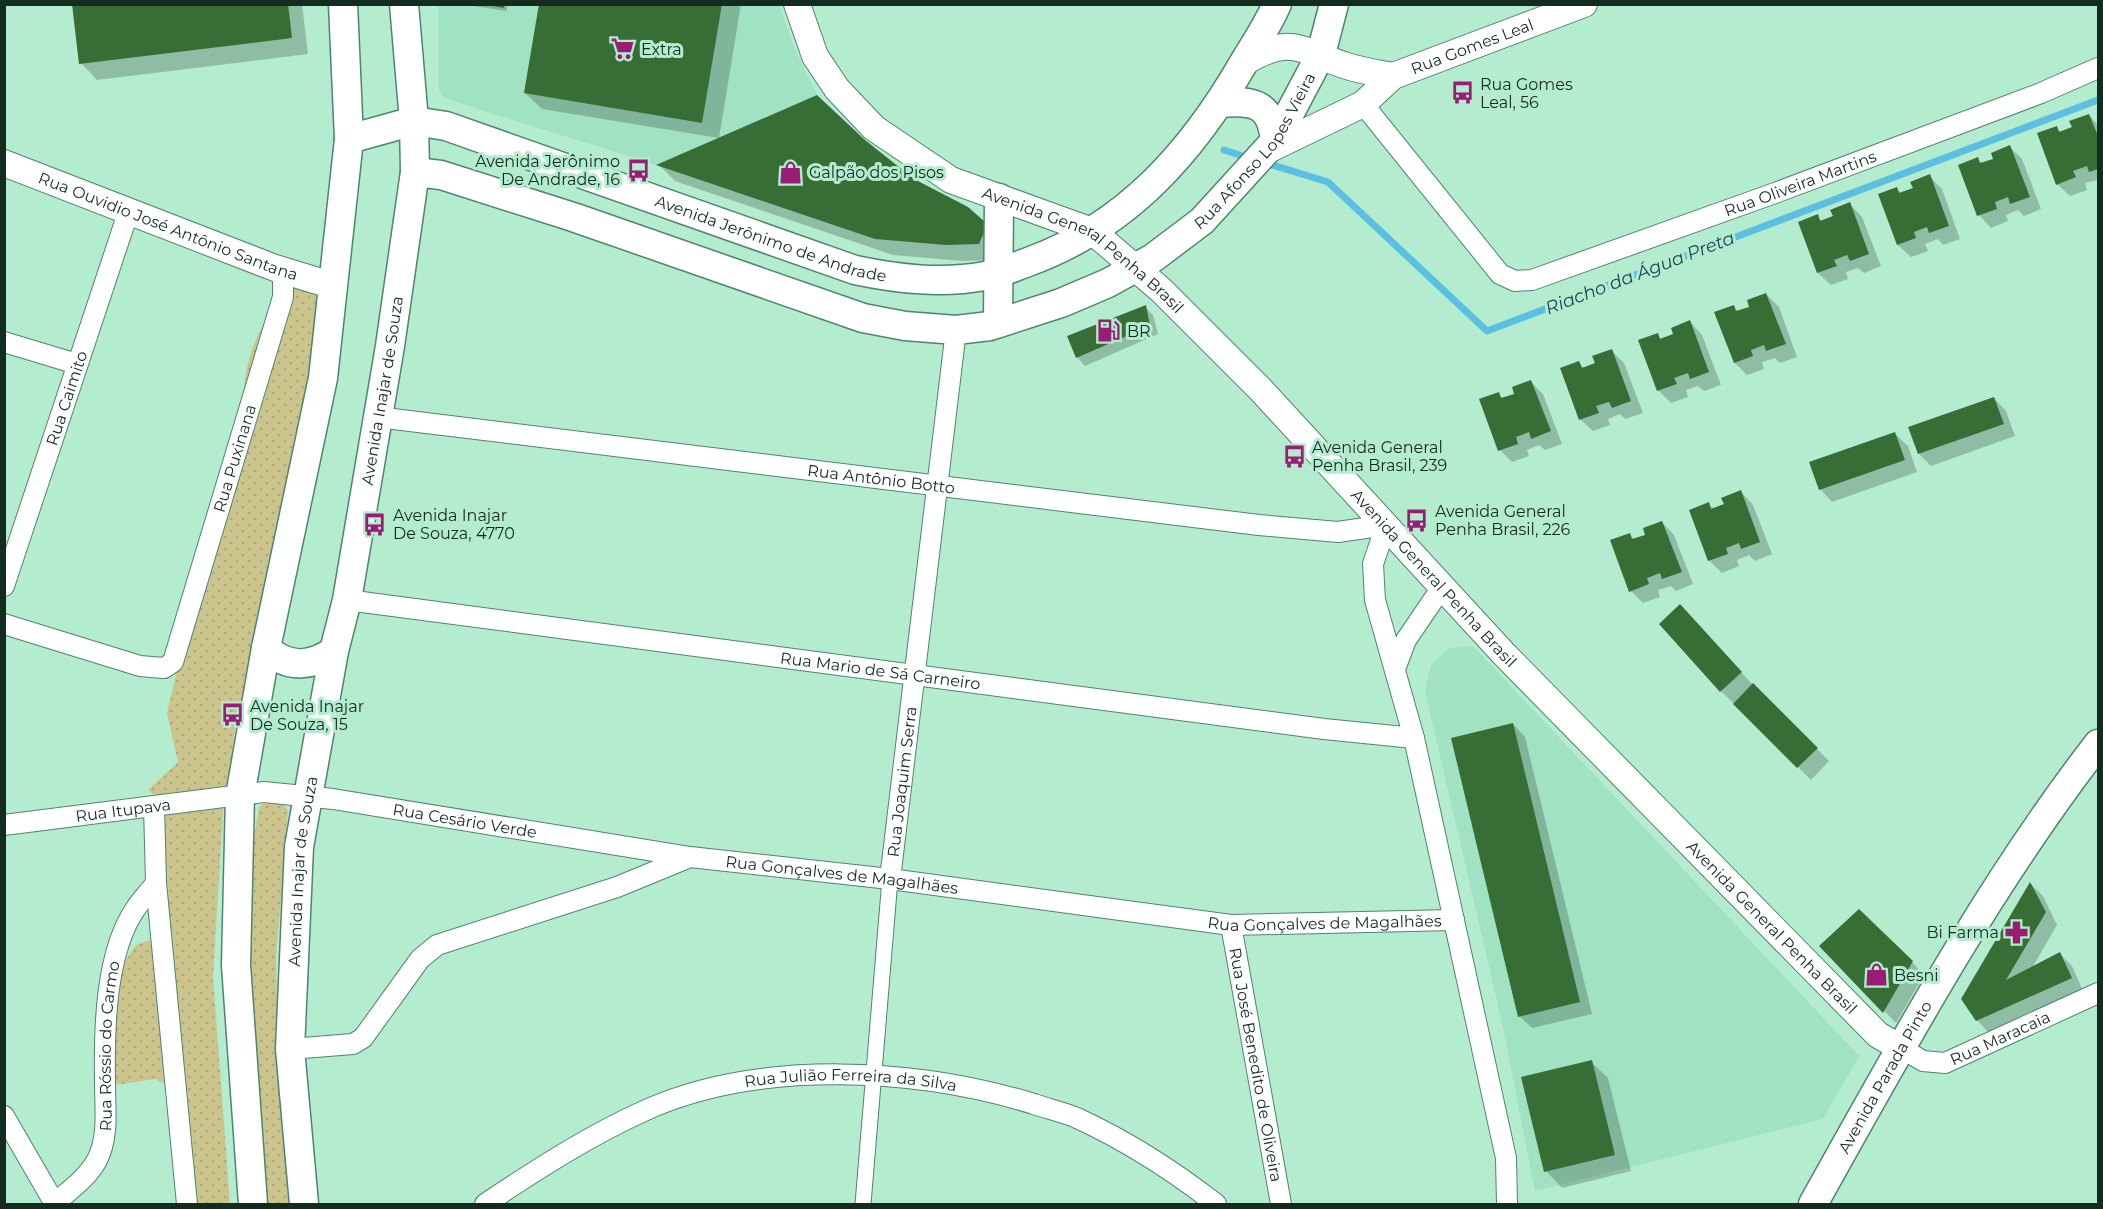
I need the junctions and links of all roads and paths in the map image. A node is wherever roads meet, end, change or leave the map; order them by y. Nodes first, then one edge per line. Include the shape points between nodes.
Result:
1 (343, 4) edge
2 (404, 4) edge
3 (797, 4) edge
4 (1277, 4) edge
5 (1334, 4) edge
6 (1580, 5) edge
7 (1321, 54) junction
8 (1245, 62) junction
9 (2098, 68) edge
10 (1393, 76) junction
11 (1221, 103) junction
12 (1363, 104) junction
13 (414, 121) junction
14 (349, 139) junction
15 (1272, 145) junction
16 (4, 163) edge
17 (415, 171) junction
18 (999, 198) junction
19 (129, 210) junction
20 (726, 225) junction
21 (1092, 231) junction
22 (706, 264) junction
23 (275, 268) junction
24 (1136, 269) junction
25 (997, 273) junction
26 (334, 286) junction
27 (998, 323) junction
28 (956, 330) junction
29 (4, 342) edge
30 (77, 364) junction
31 (377, 417) junction
32 (938, 488) junction
33 (1386, 525) junction
34 (4, 586) edge
35 (1442, 587) junction
36 (347, 600) junction
37 (4, 624) edge
38 (266, 648) junction
39 (334, 651) junction
40 (1395, 669) junction
41 (915, 675) junction
42 (1414, 738) junction
43 (2098, 744) edge
44 (240, 796) junction
45 (308, 797) junction
46 (154, 806) junction
47 (4, 825) edge
48 (690, 857) junction
49 (890, 879) junction
50 (156, 883) junction
51 (1454, 920) junction
52 (1232, 925) junction
53 (2098, 993) edge
54 (1901, 1048) junction
55 (290, 1049) junction
56 (872, 1073) junction
57 (4, 1116) edge
58 (55, 1204) edge
59 (187, 1204) edge
60 (253, 1204) edge
61 (303, 1204) edge
62 (485, 1204) edge
63 (863, 1204) edge
64 (1215, 1204) edge
65 (1281, 1204) edge
66 (1507, 1204) edge
67 (1813, 1204) edge

1 - 14 main road
2 - 13 main road, Avenida Inajar de Souza
3 - 18 street, Avenida General Penha Brasil via 815,56 837,89 874,128 951,180
4 - 8 main road
5 - 7 main road, Rua Afonso Lopes Vieira
6 - 10 street, Rua Gomes Leal
7 - 8 street, Rua Gomes Leal via 1306,48 1276,48
7 - 10 street, Rua Gomes Leal via 1346,66
7 - 15 main road, Rua Afonso Lopes Vieira
8 - 11 main road
9 - 12 street, Rua Oliveira Martins via 2041,93 1552,275 1515,281 1500,274
10 - 12 street, Rua Gomes Leal
11 - 15 main road via 1251,102 1267,111 1273,122
11 - 21 main road via 1167,172 1130,206
12 - 15 street, Rua Gomes Leal
13 - 14 main road, Avenida Jerônimo de Andrade
13 - 17 main road, Avenida Inajar de Souza
13 - 20 main road, Avenida Jerônimo de Andrade via 446,126
14 - 26 main road
15 - 24 main road, Rua Afonso Lopes Vieira via 1202,221
16 - 19 street, Rua Ouvidio José Antônio Santana
17 - 22 main road via 441,175 573,217
17 - 31 main road, Avenida Inajar de Souza
18 - 21 street, Avenida General Penha Brasil
18 - 25 main road
19 - 23 street, Rua Ouvidio José Antônio Santana
19 - 30 street, Rua Caimito
20 - 22 main road via 704,238 702,252
20 - 25 main road, Avenida Jerônimo de Andrade via 855,270 902,279 949,280
21 - 24 street, Avenida General Penha Brasil
21 - 25 main road, Avenida Jerônimo de Andrade via 1060,250
22 - 28 main road via 863,318
23 - 26 street, Rua Ouvidio José Antônio Santana
23 - 37 street, Rua Puxinana via 283,278 283,297 173,662 164,668 141,666
24 - 27 main road via 1061,303
24 - 33 street, Avenida General Penha Brasil via 1261,390
25 - 27 main road
26 - 38 main road via 322,378
27 - 28 main road
28 - 32 street, Rua Joaquim Serra
29 - 30 street
30 - 34 street, Rua Caimito
31 - 32 street, Rua Antônio Botto
31 - 36 main road, Avenida Inajar de Souza
32 - 33 street, Rua Antônio Botto via 1338,532
32 - 41 street, Rua Joaquim Serra
33 - 35 street, Avenida General Penha Brasil
33 - 40 street via 1373,564 1374,600
35 - 40 street via 1406,640
35 - 54 street, Avenida General Penha Brasil via 1878,1035
36 - 39 main road, Avenida Inajar de Souza
36 - 41 street, Rua Mario de Sá Carneiro
38 - 39 main road via 299,664 323,659
38 - 44 main road
39 - 45 main road, Avenida Inajar de Souza
40 - 42 street
41 - 42 street, Rua Mario de Sá Carneiro
41 - 49 street, Rua Joaquim Serra
42 - 51 street
43 - 54 main road, Avenida Parada Pinto via 2048,808
44 - 45 street, Rua Cesário Verde via 264,792
44 - 46 street, Rua Itupava
44 - 60 main road via 236,964
45 - 48 street, Rua Cesário Verde
45 - 55 main road, Avenida Inajar de Souza via 298,859
46 - 47 street, Rua Itupava
46 - 50 street
48 - 49 street, Rua Gonçalves de Magalhães
48 - 55 street, Rua Gonçalves de Magalhães via 617,887 437,945 420,959 363,1038 353,1044
49 - 52 street, Rua Gonçalves de Magalhães
49 - 56 street
50 - 58 street, Rua Róssio do Carmo via 135,909 120,942 109,993 105,1140 96,1162
50 - 59 street
51 - 52 street, Rua Gonçalves de Magalhães
51 - 66 street via 1506,1158
52 - 65 street, Rua José Benedito de Oliveira
53 - 54 street, Rua Maracaia via 1945,1063 1923,1061
54 - 67 main road, Avenida Parada Pinto
55 - 61 main road, Avenida Inajar de Souza
56 - 62 street, Rua Julião Ferreira da Silva via 772,1078 707,1090 647,1109 571,1149
56 - 63 street
56 - 64 street, Rua Julião Ferreira da Silva via 993,1092 1075,1117 1141,1149
57 - 58 street

